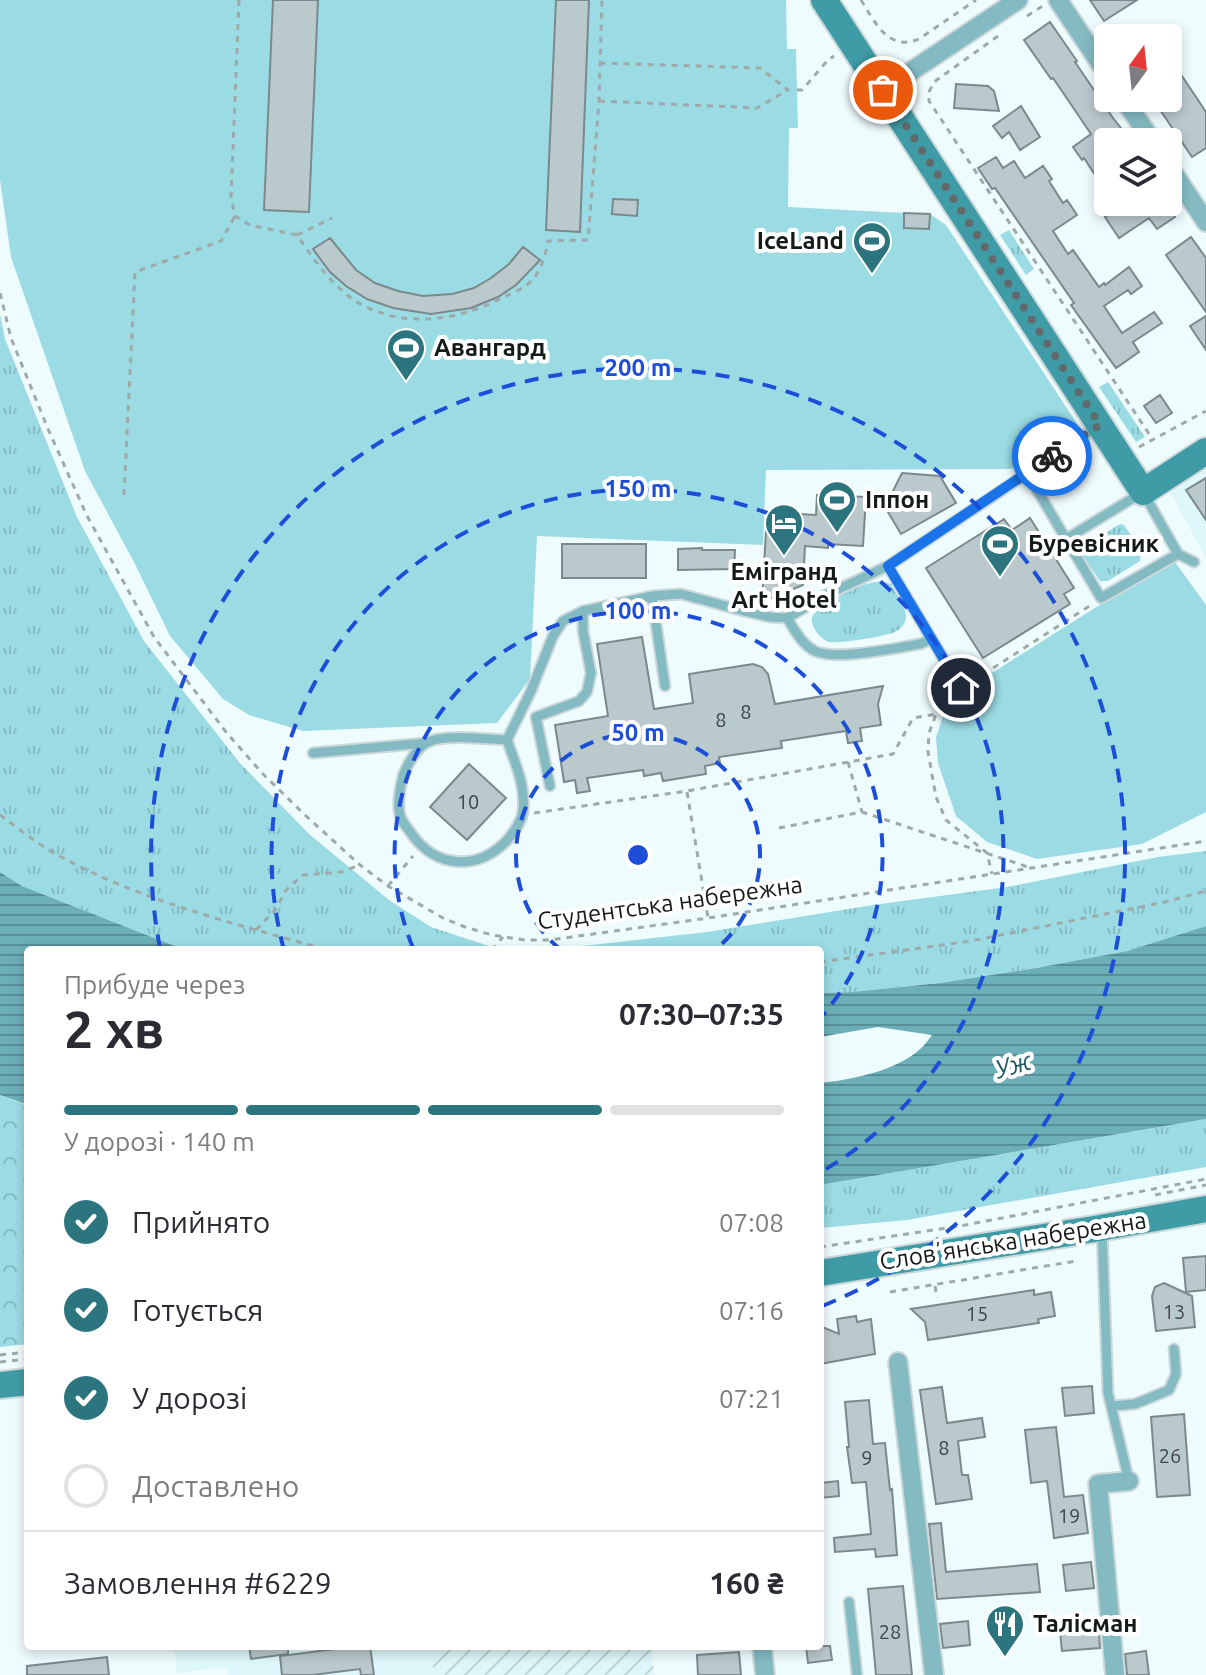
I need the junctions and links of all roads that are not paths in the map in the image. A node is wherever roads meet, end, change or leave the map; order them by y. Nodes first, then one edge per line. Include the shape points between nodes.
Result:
1 (824, 0) edge
2 (1018, 0) edge
3 (1054, 1) edge
4 (1094, 56) edge
5 (883, 90) junction
6 (1182, 186) edge
7 (1206, 222) edge
8 (1100, 425) junction
9 (1206, 451) edge
10 (1027, 473) junction
11 (1143, 492) junction
12 (1066, 539) junction
13 (1178, 554) junction
14 (1194, 562) dead end
15 (888, 566) junction
16 (652, 596) junction
17 (583, 611) junction
18 (787, 618) junction
19 (932, 639) junction
20 (665, 686) dead end
21 (961, 688) road end
22 (507, 740) junction
23 (426, 743) junction
24 (313, 753) dead end
25 (550, 786) dead end
26 (1206, 1209) edge
27 (1101, 1228) junction
28 (824, 1272) edge
29 (1174, 1349) dead end
30 (898, 1362) dead end
31 (24, 1382) edge
32 (0, 1385) edge
33 (1113, 1406) junction
34 (1129, 1481) joint
35 (849, 1602) dead end
36 (762, 1650) edge
37 (765, 1675) edge
38 (857, 1675) edge
39 (934, 1675) edge
40 (1115, 1675) edge

1 - 5 street
2 - 5 street
3 - 4 street
5 - 8 street
6 - 7 street
8 - 10 lane
8 - 11 street
9 - 11 street
10 - 12 lane
10 - 15 lane
11 - 12 lane
11 - 13 lane
12 - 13 lane via 1101,598
13 - 14 lane
15 - 18 lane
15 - 19 lane
16 - 17 lane
16 - 18 lane via 681,594
16 - 20 lane
17 - 22 lane via 563,621 553,636
17 - 25 lane via 591,673 587,692 579,701 536,717
18 - 19 lane via 814,651 834,656
19 - 21 lane
22 - 23 lane
22 - 23 lane via 523,788 523,814 501,847 482,859 459,863 420,847 400,817 399,789 407,764
23 - 24 lane
26 - 27 street, Словʼянська набережна
27 - 28 street, Словʼянська набережна
27 - 33 lane via 1108,1393
29 - 33 lane via 1176,1374 1169,1390 1135,1404
30 - 39 street
31 - 32 street
33 - 34 lane
34 - 40 street via 1098,1484
35 - 38 lane
36 - 37 street

